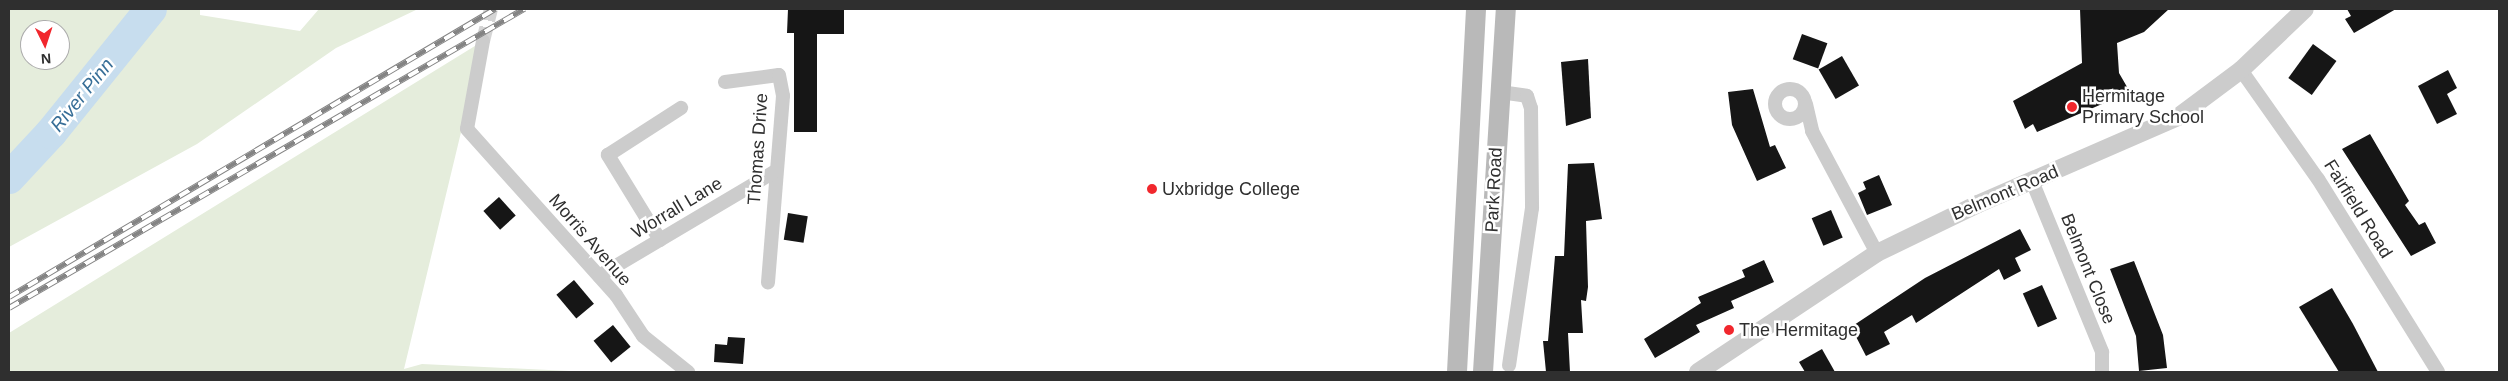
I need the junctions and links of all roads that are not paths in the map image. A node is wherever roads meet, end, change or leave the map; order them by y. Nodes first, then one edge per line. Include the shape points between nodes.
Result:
1 (1476, 9) edge
2 (1506, 9) edge
3 (2305, 9) edge
4 (484, 41) tunnel mouth
5 (2241, 70) junction
6 (725, 82) dead end
7 (1500, 92) junction
8 (1806, 104) junction
9 (681, 108) dead end
10 (1785, 119) junction
11 (1812, 131) junction
12 (774, 172) junction
13 (2032, 181) junction
14 (660, 240) junction
15 (1876, 254) junction
16 (599, 276) junction
17 (768, 282) dead end
18 (1509, 365) dead end
19 (688, 372) edge
20 (1457, 372) edge
21 (1483, 372) edge
22 (1698, 372) edge
23 (2102, 372) edge
24 (2438, 372) edge

1 - 20 main road, Park Road
2 - 7 main road, Park Road
3 - 5 street, Belmont Road
4 - 16 street, Morris Avenue via 467,130
5 - 13 street, Belmont Road via 2178,117
5 - 24 street, Fairfield Road via 2318,179
6 - 12 street, Thomas Drive via 779,75 782,96
7 - 18 street via 1527,96 1531,108 1533,197
7 - 21 main road, Park Road
8 - 10 street via 1798,117
8 - 10 street via 1798,91 1781,92 1775,107
8 - 11 street
9 - 14 street via 608,155
10 - 11 street
11 - 15 street
12 - 14 street, Worrall Lane
12 - 17 street, Thomas Drive
13 - 15 street, Belmont Road
13 - 23 street, Belmont Close via 2102,352
14 - 16 street, Worrall Lane
15 - 22 street, Belmont Road
16 - 19 street, Morris Avenue via 643,336

